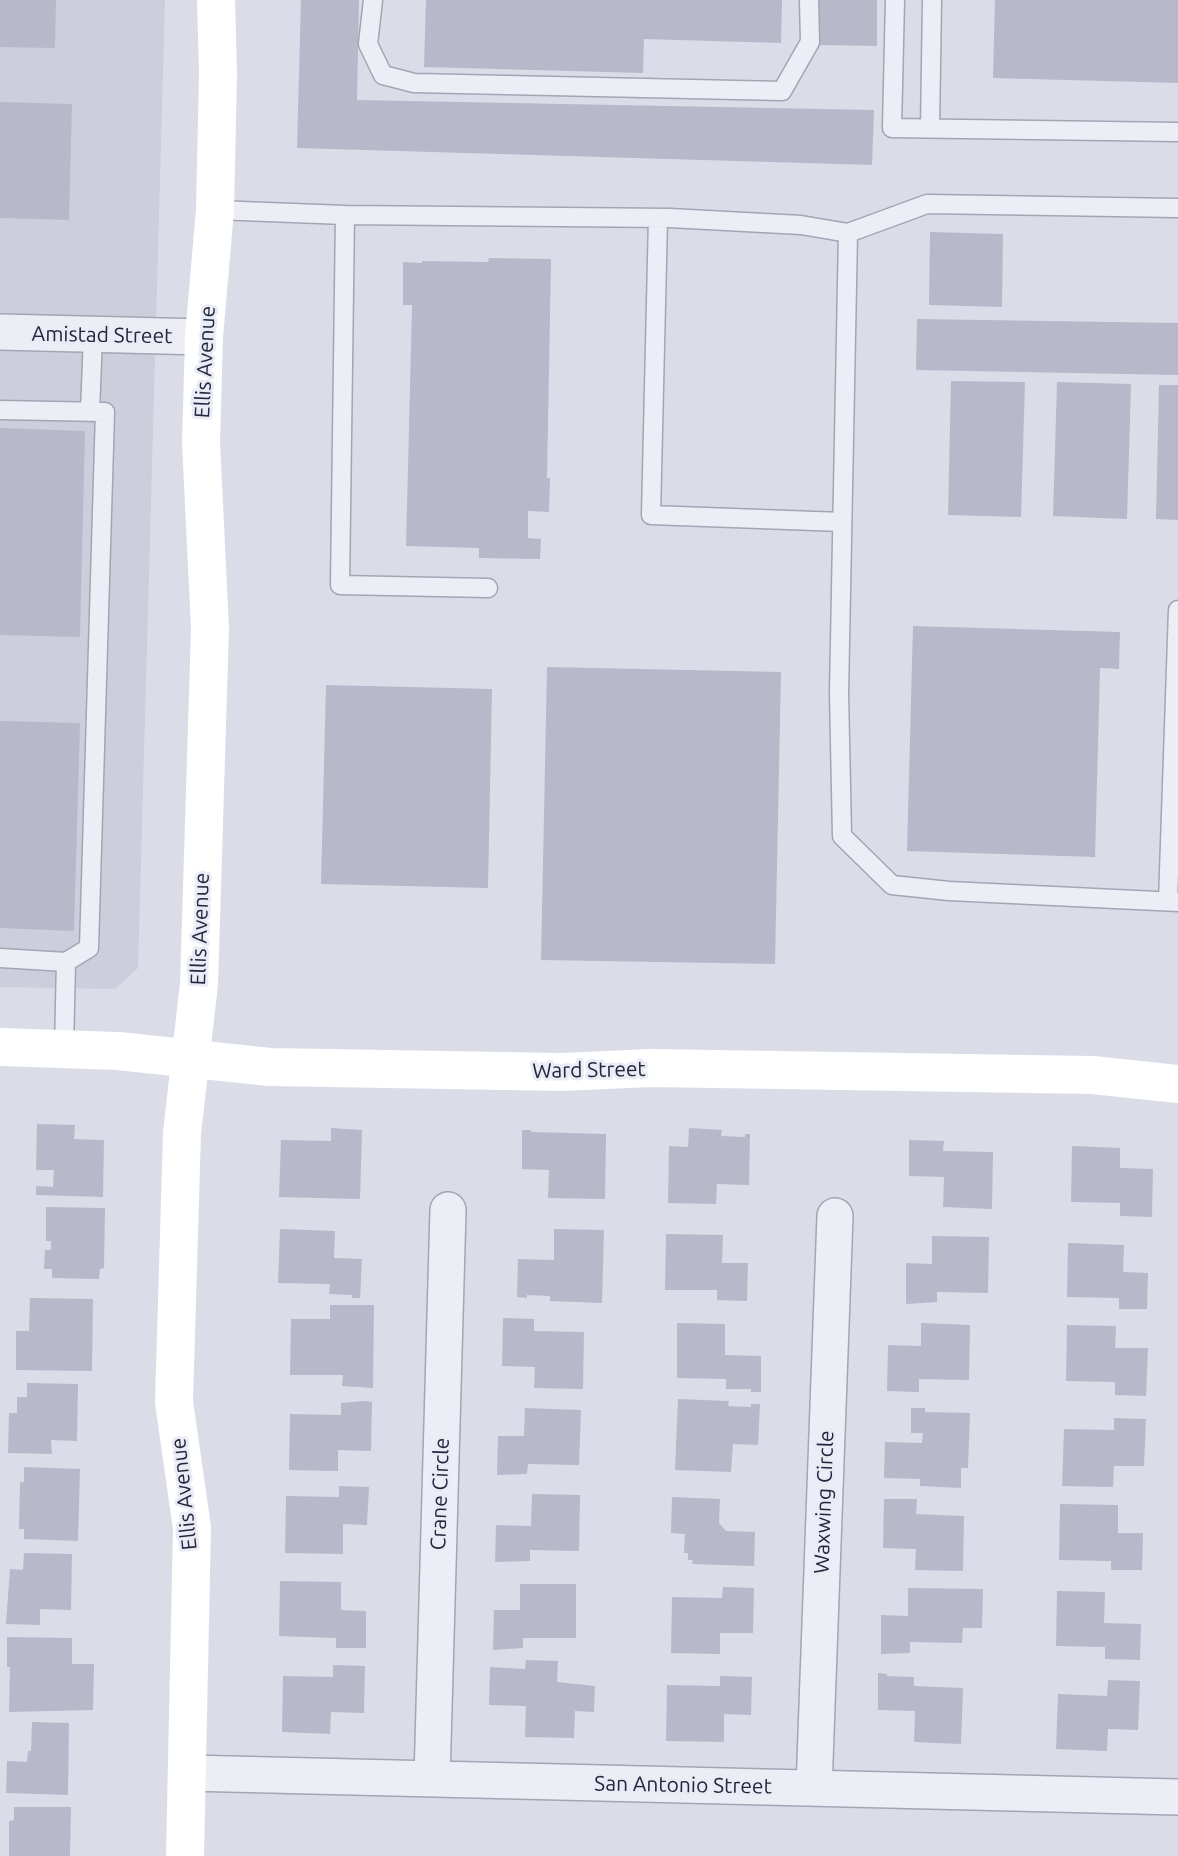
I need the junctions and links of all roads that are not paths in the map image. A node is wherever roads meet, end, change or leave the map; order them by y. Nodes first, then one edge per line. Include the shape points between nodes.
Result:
1 (216, 0) edge
2 (373, 0) edge
3 (809, 0) edge
4 (895, 0) edge
5 (932, 0) edge
6 (930, 128) junction
7 (1178, 132) edge
8 (1178, 208) edge
9 (215, 210) junction
10 (345, 215) junction
11 (658, 218) junction
12 (849, 233) junction
13 (0, 332) edge
14 (93, 335) junction
15 (204, 337) junction
16 (0, 410) edge
17 (90, 412) junction
18 (842, 522) junction
19 (488, 588) dead end
20 (1178, 610) edge
21 (1173, 902) edge
22 (0, 958) edge
23 (66, 962) junction
24 (0, 1047) edge
25 (64, 1049) junction
26 (190, 1058) junction
27 (1178, 1084) edge
28 (448, 1210) dead end
29 (835, 1216) dead end
30 (188, 1773) junction
31 (432, 1779) junction
32 (814, 1788) junction
33 (1178, 1797) edge
34 (185, 1856) edge

1 - 9 main road, Ellis Avenue
2 - 3 lane via 368,44 383,75 414,83 782,91 810,42
4 - 6 lane via 892,128
5 - 6 lane
6 - 7 lane
8 - 12 lane via 927,204
9 - 10 lane
9 - 15 main road, Ellis Avenue
10 - 11 lane
10 - 19 lane via 340,585
11 - 12 lane via 801,225
11 - 18 lane via 651,515
12 - 18 lane
13 - 14 street, Amistad Street
14 - 15 street, Amistad Street
14 - 17 lane
15 - 26 main road, Ellis Avenue via 201,443 210,628 199,984
16 - 17 lane
17 - 23 lane via 105,412 89,948
18 - 21 lane via 842,836 892,885
20 - 21 lane
22 - 23 lane
23 - 25 lane
24 - 25 main road, Ward Street
25 - 26 main road, Ward Street
26 - 27 main road, Ward Street via 270,1067 1053,1074
26 - 30 main road, Ellis Avenue via 182,1133 174,1402 192,1528
28 - 31 street, Crane Circle
29 - 32 street, Waxwing Circle
30 - 31 street, San Antonio Street
30 - 34 main road, Ellis Avenue
31 - 32 street, San Antonio Street
32 - 33 street, San Antonio Street

